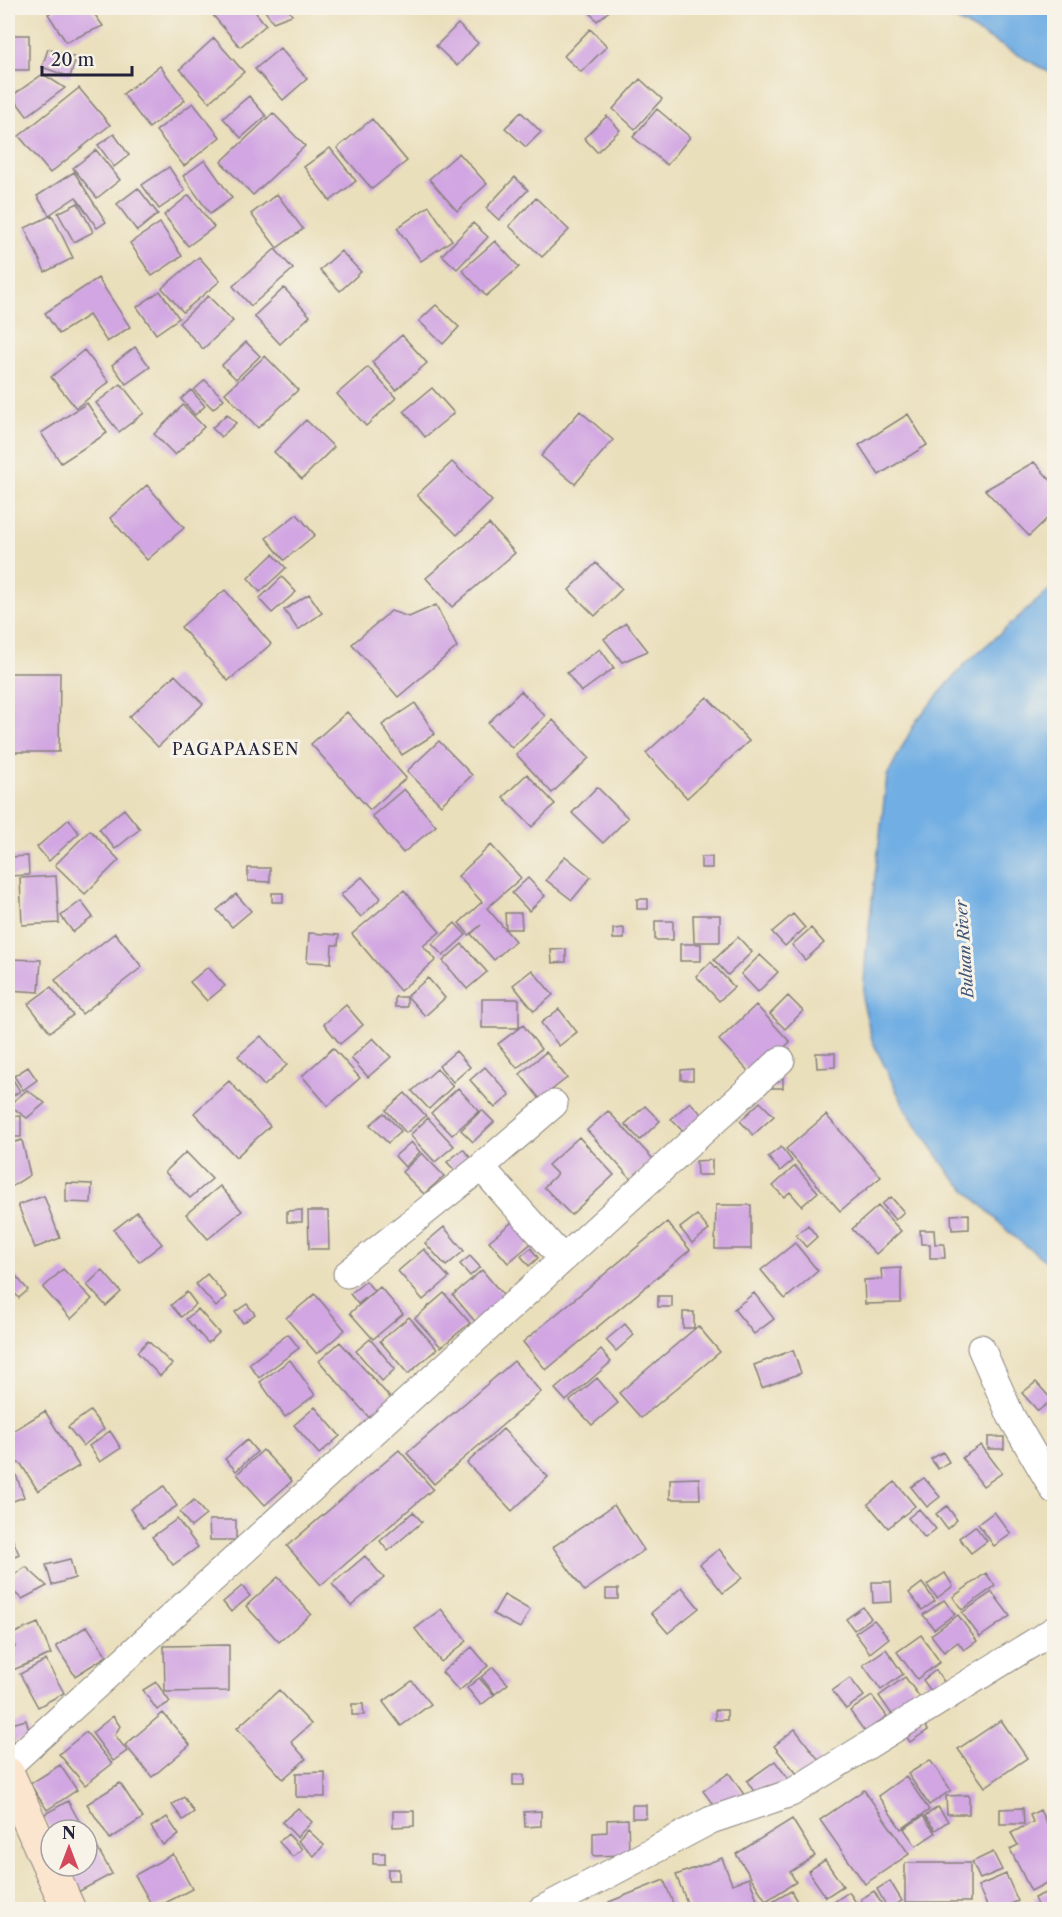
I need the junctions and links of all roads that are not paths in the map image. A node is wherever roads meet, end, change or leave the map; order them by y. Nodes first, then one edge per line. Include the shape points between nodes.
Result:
1 (781, 1060) dead end
2 (554, 1104) dead end
3 (481, 1167) junction
4 (562, 1258) junction
5 (347, 1274) dead end
6 (981, 1348) dead end
7 (1054, 1491) edge
8 (1054, 1630) edge
9 (8, 1766) edge
10 (8, 1774) edge
11 (69, 1910) edge
12 (541, 1910) edge

1 - 4 street
2 - 3 street
3 - 4 street
3 - 5 street
4 - 9 street
6 - 7 street via 1011,1416
8 - 12 street via 791,1793 711,1820
10 - 11 main road

